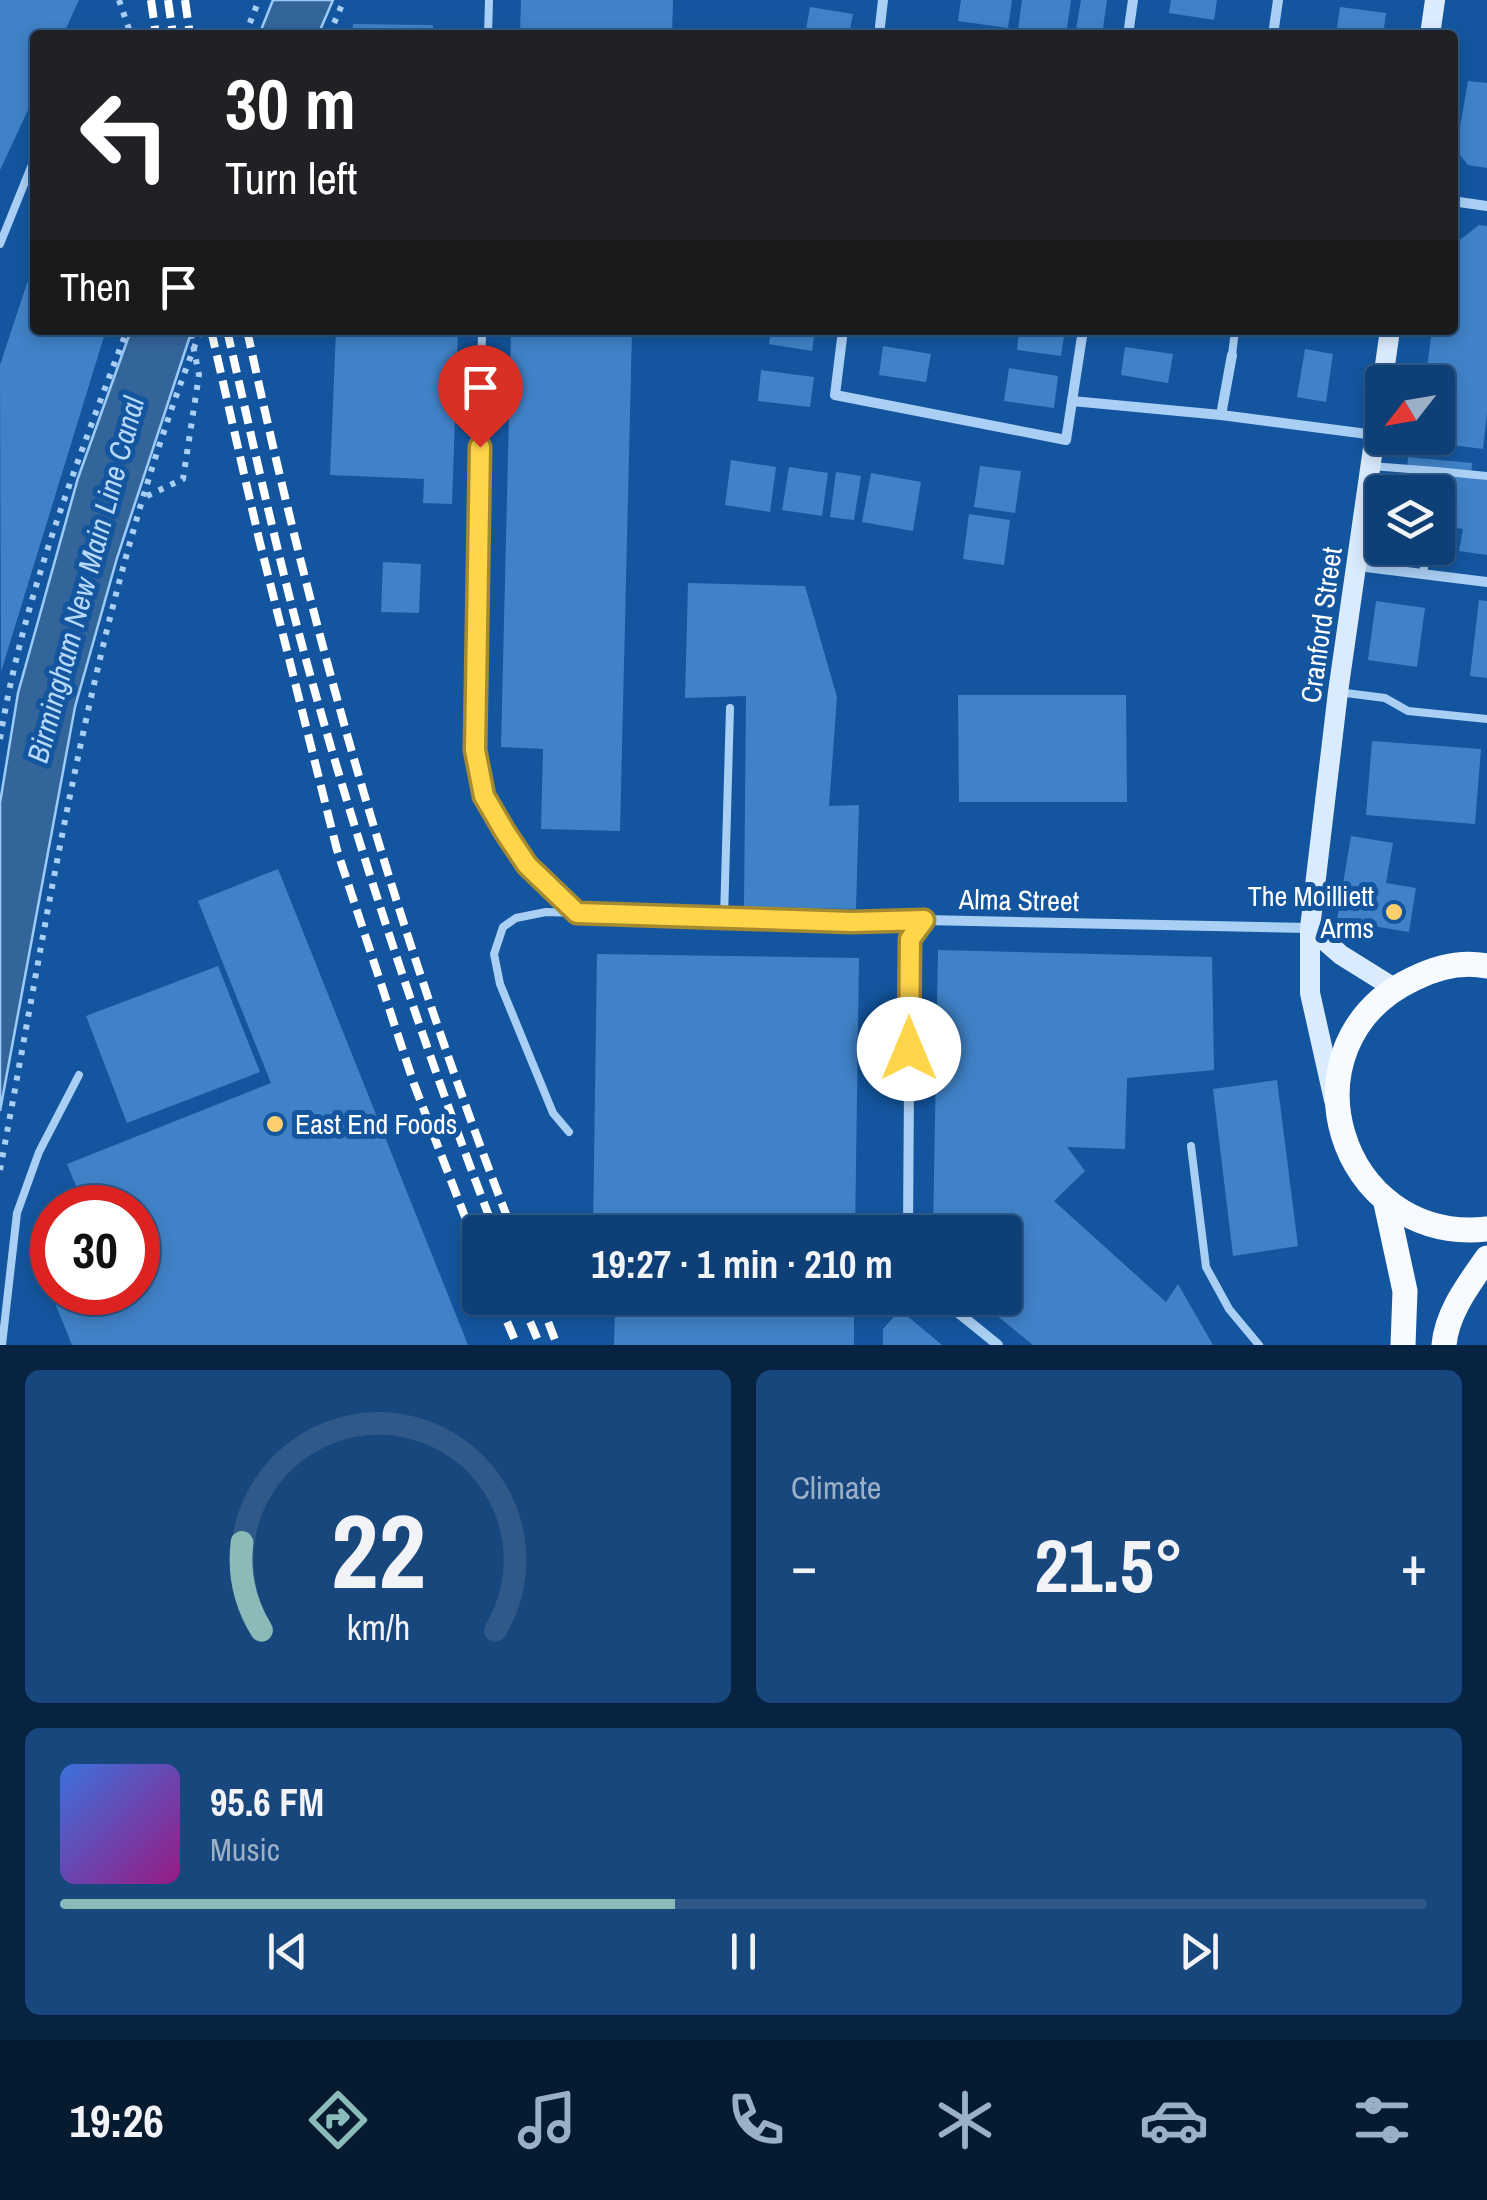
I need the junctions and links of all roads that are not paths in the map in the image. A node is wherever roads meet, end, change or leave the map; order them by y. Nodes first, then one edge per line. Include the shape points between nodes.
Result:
1 (489, 0) edge
2 (883, 0) edge
3 (1133, 0) edge
4 (1278, 0) edge
5 (1435, 0) edge
6 (488, 30) edge
7 (880, 30) edge
8 (1129, 30) edge
9 (1274, 30) edge
10 (1431, 30) edge
11 (30, 169) edge
12 (1458, 203) edge
13 (1487, 206) edge
14 (0, 244) edge
15 (482, 335) edge
16 (842, 335) edge
17 (1082, 335) edge
18 (1234, 335) edge
19 (1389, 335) edge
20 (1232, 356) joint
21 (1385, 365) edge
22 (1072, 401) junction
23 (1220, 415) junction
24 (1365, 434) edge
25 (1372, 455) edge
26 (1371, 466) junction
27 (1436, 472) junction
28 (1436, 475) edge
29 (1487, 476) edge
30 (1425, 565) edge
31 (1358, 566) junction
32 (1424, 574) junction
33 (1487, 582) edge
34 (1338, 692) junction
35 (730, 708) dead end
36 (1487, 719) edge
37 (577, 913) junction
38 (724, 918) junction
39 (924, 920) junction
40 (1310, 928) junction
41 (1483, 962) edge
42 (1394, 988) junction
43 (79, 1074) dead end
44 (1336, 1108) junction
45 (569, 1132) dead end
46 (1191, 1146) dead end
47 (1386, 1203) junction
48 (908, 1215) edge
49 (1487, 1229) edge
50 (1487, 1258) edge
51 (961, 1315) edge
52 (2, 1345) edge
53 (998, 1345) edge
54 (1259, 1345) edge
55 (1403, 1345) edge
56 (1444, 1345) edge

1 - 6 lane
2 - 7 street
3 - 8 street
4 - 9 street
5 - 10 main road
11 - 14 lane
12 - 13 street
15 - 37 lane via 475,750 484,796 505,832 527,865
16 - 22 street via 835,395 1066,440
17 - 22 street
18 - 20 lane
19 - 21 main road, Cranford Street
20 - 23 street
22 - 23 street
23 - 24 street
25 - 26 main road, Cranford Street
26 - 27 lane
26 - 31 main road, Cranford Street
27 - 28 lane
27 - 29 lane
30 - 32 lane
31 - 32 street
31 - 34 main road, Cranford Street
32 - 33 street
34 - 36 lane via 1385,698 1408,711
34 - 40 main road, Cranford Street
35 - 38 lane
37 - 38 lane
37 - 45 lane via 516,918 503,927 494,954 553,1113
38 - 39 lane
39 - 40 street, Alma Street
39 - 48 street, Alma Street via 910,939
40 - 42 main road
40 - 44 main road, Cranford Street via 1310,993
41 - 42 main road via 1432,970
42 - 44 main road via 1349,1039
43 - 52 lane via 17,1214
44 - 47 main road via 1346,1150
46 - 54 lane via 1206,1267
47 - 49 main road via 1419,1223 1461,1232
47 - 55 main road via 1404,1290
50 - 56 main road via 1466,1288
51 - 53 street

